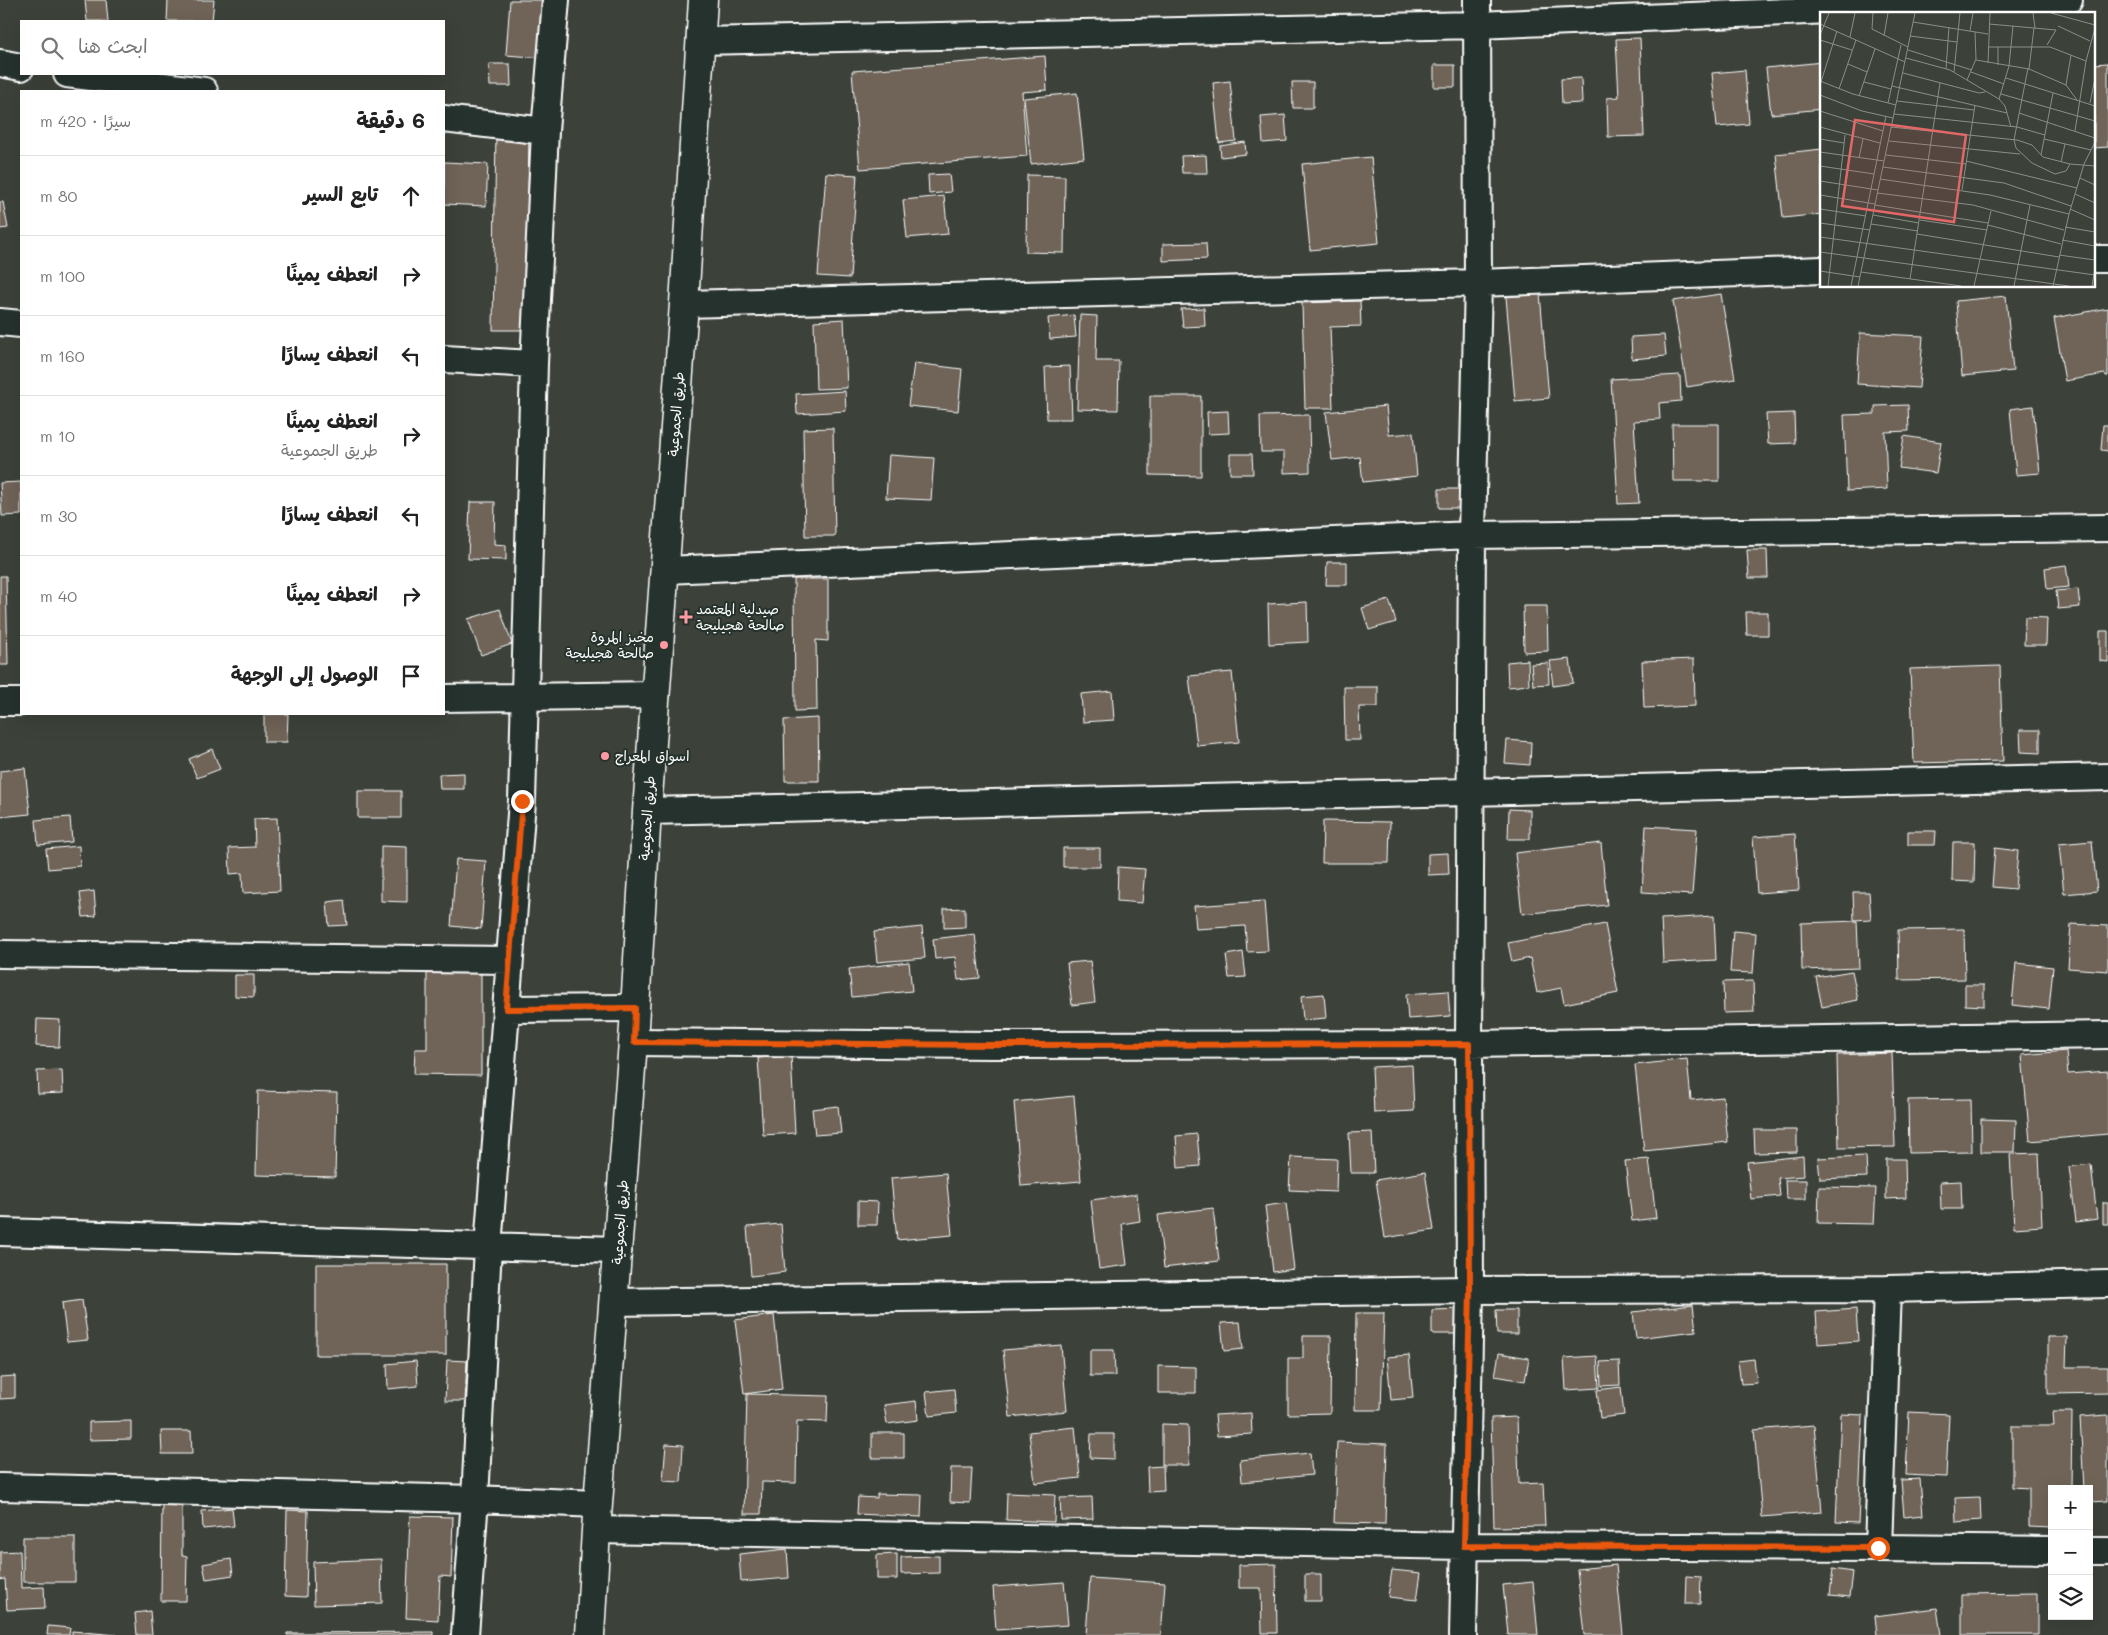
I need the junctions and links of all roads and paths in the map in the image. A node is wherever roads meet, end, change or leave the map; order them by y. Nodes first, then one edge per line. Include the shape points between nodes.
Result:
1 (556, 0) edge
2 (703, 0) edge
3 (2069, 0) edge
4 (1477, 12) edge
5 (700, 41) junction
6 (0, 63) edge
7 (20, 67) edge
8 (75, 75) edge
9 (196, 90) edge
10 (445, 119) edge
11 (545, 131) junction
12 (1820, 270) edge
13 (1478, 283) junction
14 (684, 304) junction
15 (0, 322) edge
16 (20, 324) edge
17 (445, 359) edge
18 (534, 364) junction
19 (2108, 528) edge
20 (1472, 535) junction
21 (665, 570) junction
22 (656, 695) junction
23 (525, 697) junction
24 (445, 698) edge
25 (0, 702) edge
26 (20, 702) edge
27 (2108, 777) edge
28 (1472, 791) junction
29 (647, 810) junction
30 (0, 954) edge
31 (509, 960) junction
32 (635, 1008) junction
33 (506, 1009) junction
34 (2108, 1035) edge
35 (634, 1042) junction
36 (1469, 1044) junction
37 (0, 1232) edge
38 (488, 1247) junction
39 (618, 1250) junction
40 (2108, 1284) edge
41 (1887, 1289) junction
42 (1470, 1290) junction
43 (613, 1302) junction
44 (0, 1487) edge
45 (475, 1499) junction
46 (597, 1517) junction
47 (1464, 1546) junction
48 (1878, 1548) junction
49 (2048, 1550) edge
50 (2093, 1551) edge
51 (2108, 1551) edge
52 (465, 1635) edge
53 (590, 1635) edge
54 (1463, 1635) edge

1 - 11 street
2 - 5 main road, طريق الجموعية
3 - 4 street
4 - 5 street
4 - 13 street
5 - 14 main road, طريق الجموعية
6 - 7 street
8 - 9 street
10 - 11 street
11 - 18 street
12 - 13 street
13 - 14 street
13 - 20 street
14 - 21 main road, طريق الجموعية
15 - 16 street
17 - 18 street
18 - 23 street
19 - 20 street
20 - 21 street
20 - 28 street
21 - 22 main road, طريق الجموعية
22 - 23 street
22 - 29 main road, طريق الجموعية
23 - 24 street
23 - 31 street via 522,801
25 - 26 street
27 - 28 street
28 - 29 street
28 - 36 street
29 - 32 main road, طريق الجموعية
30 - 31 street
31 - 33 street
32 - 33 street
32 - 35 main road, طريق الجموعية
33 - 38 street
34 - 36 street
35 - 36 street
35 - 39 main road, طريق الجموعية
36 - 42 street
37 - 38 street
38 - 39 street
38 - 45 street
39 - 43 main road, طريق الجموعية
40 - 41 street
41 - 42 street
41 - 48 street
42 - 43 street
42 - 47 street
43 - 46 main road, طريق الجموعية
44 - 45 street
45 - 46 street
45 - 52 street
46 - 47 street
46 - 53 main road, طريق الجموعية
47 - 48 street
47 - 54 street
48 - 49 street
50 - 51 street

